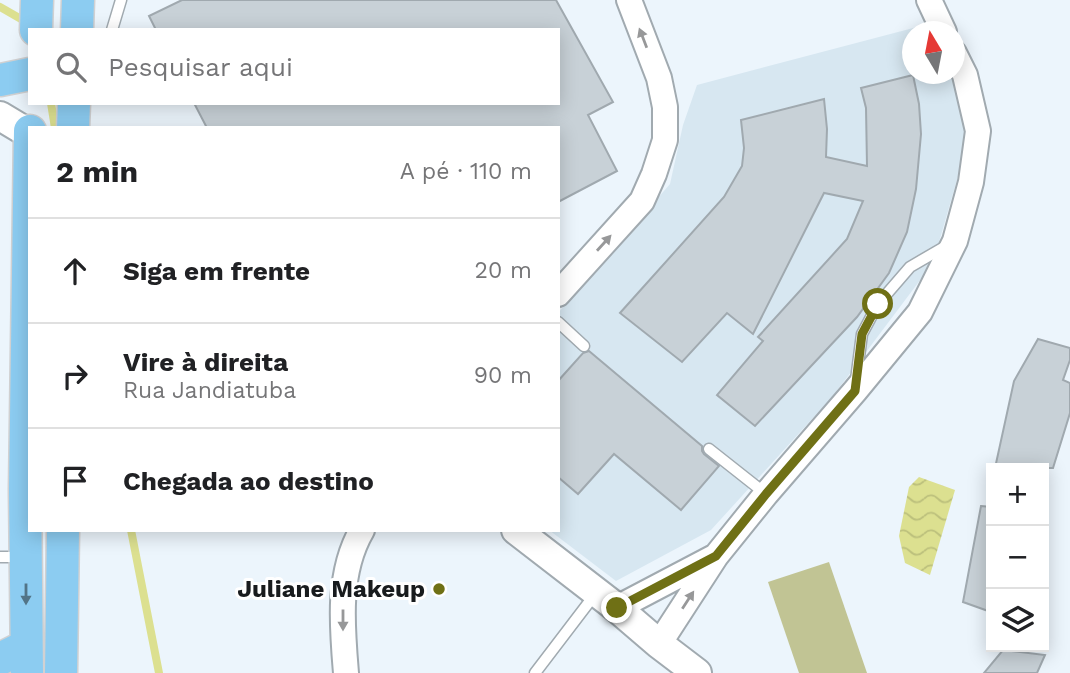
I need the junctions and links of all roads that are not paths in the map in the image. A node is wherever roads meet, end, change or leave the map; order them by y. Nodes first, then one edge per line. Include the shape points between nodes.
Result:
1 (37, 0) edge
2 (78, 0) edge
3 (121, 0) edge
4 (629, 0) edge
5 (929, 0) edge
6 (939, 21) edge
7 (36, 28) edge
8 (77, 28) edge
9 (114, 28) edge
10 (28, 74) edge
11 (965, 75) edge
12 (0, 80) edge
13 (32, 105) edge
14 (74, 105) edge
15 (0, 116) edge
16 (30, 126) edge
17 (73, 126) edge
18 (28, 131) edge
19 (955, 241) junction
20 (28, 275) edge
21 (560, 292) edge
22 (560, 324) edge
23 (584, 346) dead end
24 (855, 391) junction
25 (709, 449) dead end
26 (766, 494) junction
27 (63, 532) edge
28 (361, 532) edge
29 (519, 532) edge
30 (716, 556) junction
31 (0, 557) edge
32 (13, 557) dead end
33 (606, 600) junction
34 (659, 644) junction
35 (18, 660) edge
36 (61, 673) edge
37 (346, 673) edge
38 (535, 673) edge
39 (696, 673) edge

1 - 7 main road
2 - 8 main road
3 - 9 lane
21 -> 4 street via 642,201 665,140 659,78
5 - 6 street
10 - 12 main road
11 - 19 street via 978,131 971,182
13 - 16 main road
14 - 17 main road
15 - 18 main road
19 - 24 street via 920,312
19 - 24 lane via 910,267 878,304 862,334
20 -> 35 main road
22 - 23 lane
24 - 26 street
25 - 26 lane
26 - 30 street
27 - 36 main road
28 -> 37 street via 349,557 343,594
29 - 33 main road
30 - 33 street
34 -> 30 street
31 - 32 lane
33 - 34 main road
33 - 38 lane
34 - 39 main road

